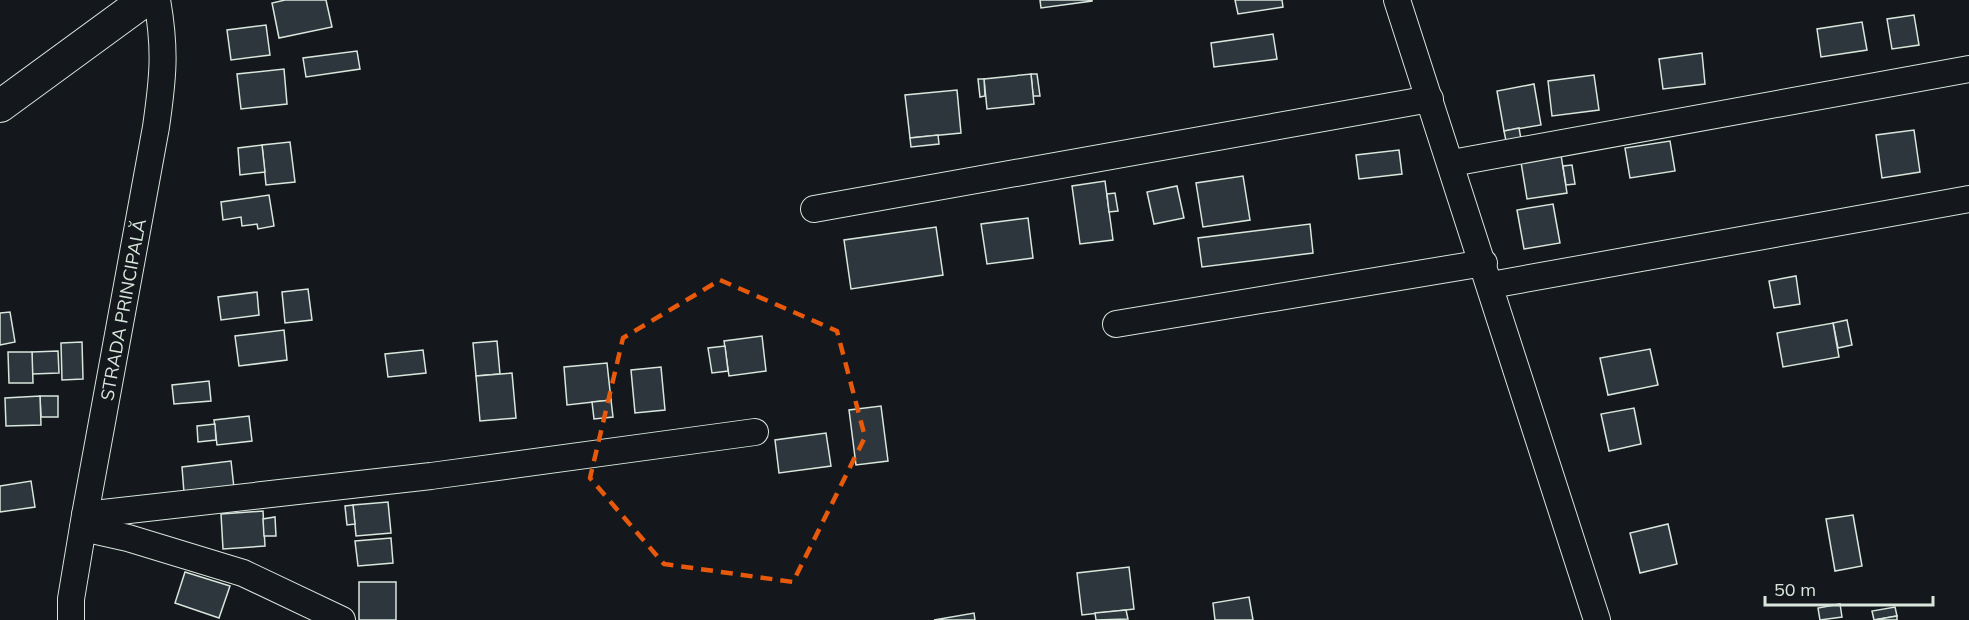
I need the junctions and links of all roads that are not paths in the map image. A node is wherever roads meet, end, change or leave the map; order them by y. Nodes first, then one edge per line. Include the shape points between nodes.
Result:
1 (145, 0) edge
2 (157, 0) edge
3 (1397, 0) edge
4 (1969, 69) edge
5 (1430, 99) junction
6 (0, 106) edge
7 (1452, 164) junction
8 (1969, 199) edge
9 (814, 209) dead end
10 (1487, 274) junction
11 (1116, 324) dead end
12 (755, 432) dead end
13 (84, 522) junction
14 (72, 620) edge
15 (342, 620) edge
16 (1598, 620) edge

1 - 6 main road
2 - 13 street, STRADA PRINCIPALĂ via 164,66 156,127
3 - 5 street
4 - 7 street
5 - 7 street
5 - 9 street
7 - 10 street
8 - 10 street
10 - 11 street
10 - 16 street
12 - 13 street
13 - 14 street, STRADA PRINCIPALĂ
13 - 15 street via 243,573

